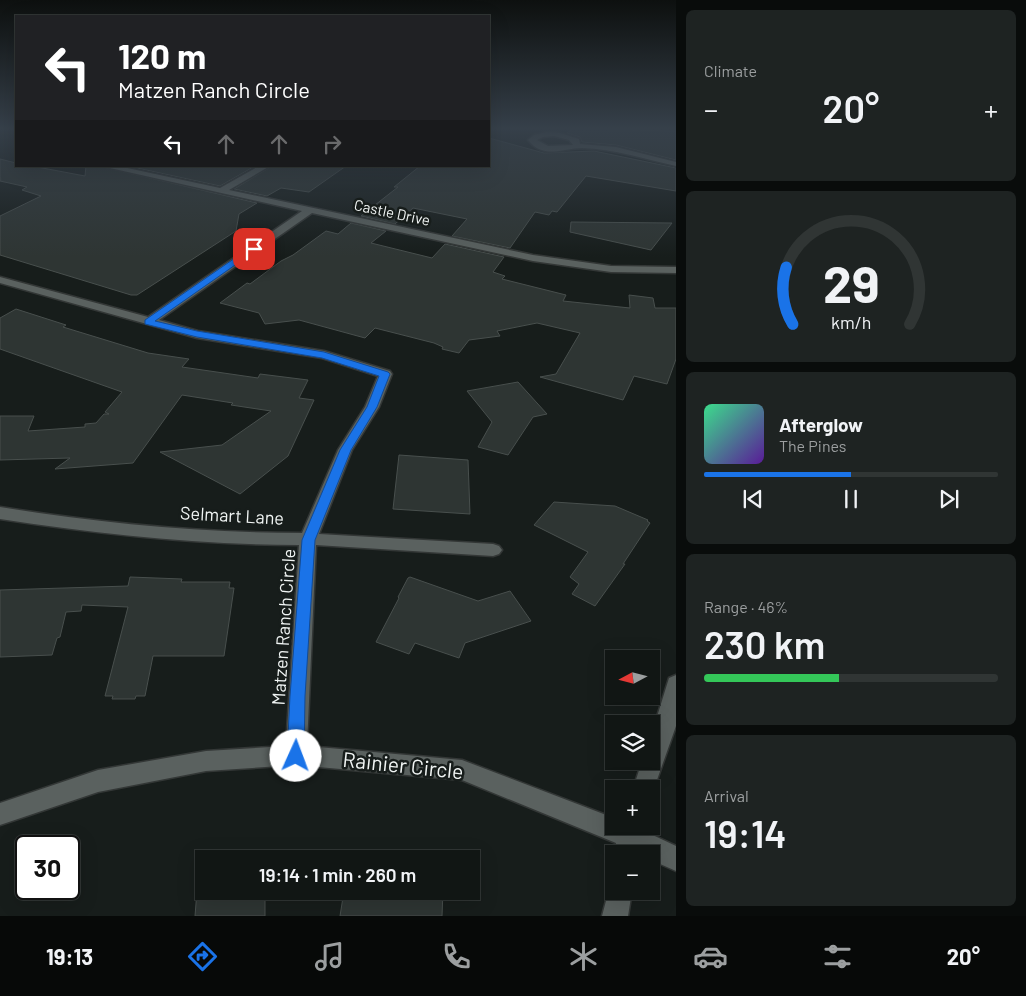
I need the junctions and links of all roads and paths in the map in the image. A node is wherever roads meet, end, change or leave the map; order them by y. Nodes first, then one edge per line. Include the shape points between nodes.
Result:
1 (132, 172) edge
2 (256, 172) edge
3 (221, 191) junction
4 (309, 211) junction
5 (676, 270) edge
6 (0, 280) edge
7 (148, 322) junction
8 (0, 513) edge
9 (308, 540) junction
10 (493, 550) dead end
11 (676, 684) edge
12 (296, 756) junction
13 (647, 780) edge
14 (0, 814) edge
15 (629, 839) edge
16 (676, 858) edge
17 (618, 900) edge
18 (615, 916) edge

1 - 3 street, Castle Drive
2 - 3 street
3 - 4 street, Castle Drive
4 - 5 street, Castle Drive via 533,258 611,269
4 - 7 street
6 - 7 street, Matzen Ranch Circle
7 - 9 street, Matzen Ranch Circle via 197,334 324,355 385,374 372,407 345,450
8 - 9 street, Selmart Lane via 82,526
9 - 10 street, Selmart Lane
9 - 12 street, Matzen Ranch Circle
11 - 13 street
12 - 14 street, Rainier Circle via 206,760 98,781
12 - 15 street, Rainier Circle via 462,770
15 - 16 street, Rainier Circle
17 - 18 street

